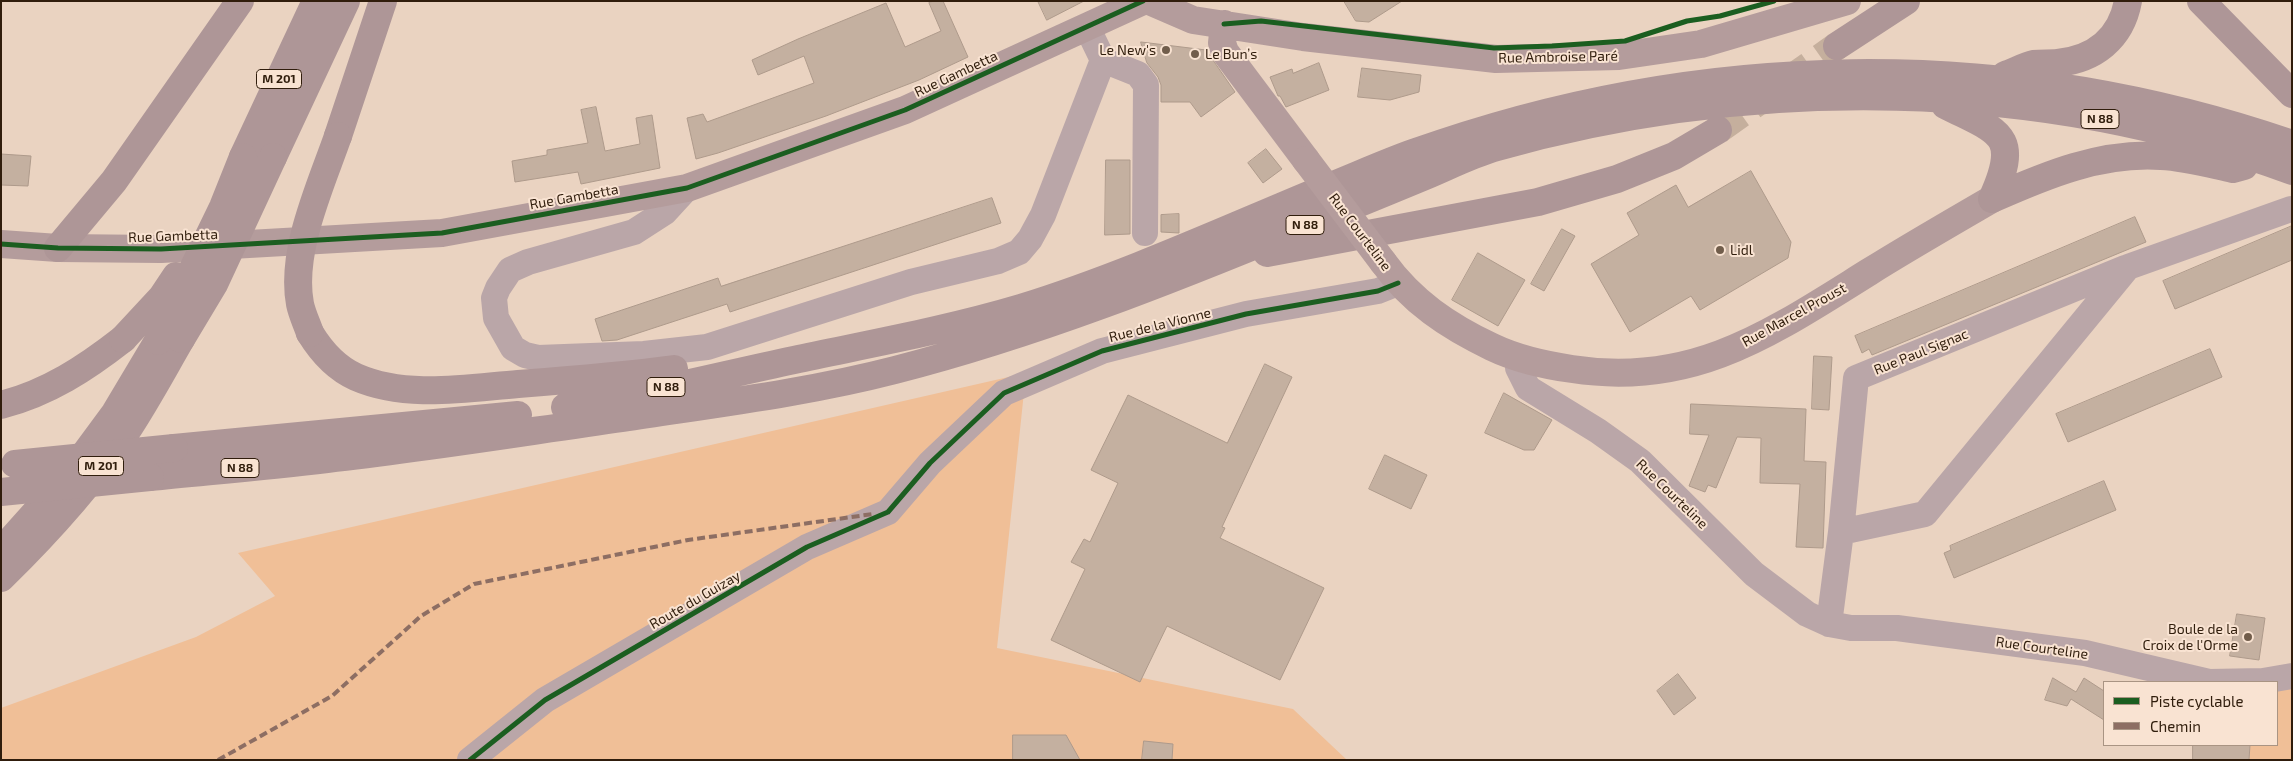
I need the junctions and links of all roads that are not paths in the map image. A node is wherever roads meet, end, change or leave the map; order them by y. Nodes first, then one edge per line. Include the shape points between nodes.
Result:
1 (240, 1) edge
2 (316, 1) edge
3 (346, 1) edge
4 (382, 1) edge
5 (1143, 1) edge
6 (1149, 1) edge
7 (1847, 1) edge
8 (1906, 1) edge
9 (2128, 1) edge
10 (2201, 1) edge
11 (1114, 6) edge
12 (1224, 24) junction
13 (1087, 27) junction
14 (1837, 46) tunnel mouth
15 (1103, 60) junction
16 (1996, 79) junction
17 (2292, 94) edge
18 (1932, 98) junction
19 (1718, 130) tunnel mouth
20 (2292, 144) edge
21 (2264, 160) junction
22 (239, 165) junction
23 (2292, 171) edge
24 (686, 188) junction
25 (1992, 198) junction
26 (2291, 209) edge
27 (1145, 233) dead end
28 (1, 244) edge
29 (58, 248) junction
30 (1214, 263) junction
31 (2128, 267) junction
32 (1391, 273) junction
33 (908, 335) junction
34 (170, 340) junction
35 (1519, 358) junction
36 (1, 405) edge
37 (930, 463) joint
38 (8, 465) edge
39 (1, 492) edge
40 (1841, 532) junction
41 (1, 551) edge
42 (1, 578) edge
43 (1829, 624) junction
44 (2292, 676) edge
45 (2205, 681) edge
46 (2263, 681) edge
47 (470, 760) edge

1 - 29 highway via 114,181
2 - 22 highway, M 201
3 - 34 highway, M 201, bridge via 214,284
4 - 33 highway, bridge via 304,233 300,304 310,333 320,349 337,365 356,377 382,385 456,389 611,377
5 - 11 main road, Rue Gambetta
6 - 12 main road, Rue Ambroise Paré via 1193,20
7 - 12 main road, Rue Ambroise Paré via 1701,44 1619,56 1496,59 1303,37
8 - 14 highway
9 - 16 highway via 2115,33 2085,58 2057,64 2033,64
10 - 17 highway
11 - 13 main road, Rue Gambetta
12 - 32 main road, Rue Courteline, bridge via 1222,43 1225,52
13 - 15 street
13 - 24 main road, Rue Gambetta via 905,110
15 - 24 street via 1043,215 1019,252 998,261 911,282 707,347 644,354 538,358 513,348 496,318 494,298 510,270 634,232 665,212
15 - 27 street via 1138,74 1146,85
16 - 20 highway, N 88 via 2049,84 2182,111
16 - 33 highway, N 88 via 1888,72 1772,76 1635,93 1572,106 1487,128 1408,154 1135,267 1020,308
18 - 21 highway, N 88 via 2042,108 2125,123
18 - 25 highway via 1994,129 2002,141 2005,152 2003,174
18 - 30 highway, N 88 via 1775,98 1636,115 1492,148
19 - 30 highway via 1674,156 1617,179 1538,202
21 - 23 highway, N 88
21 - 25 highway via 2233,169 2162,156 2125,157 2090,162 2048,174
22 - 34 highway, M 201, bridge
22 - 36 highway, bridge via 220,192 180,271 162,297 123,339 71,376 40,392
24 - 29 main road, Rue Gambetta via 442,232 161,249
25 - 35 main road, Rue Marcel Proust via 1783,325 1707,359 1670,370 1598,373
26 - 31 street, Rue Paul Signac
28 - 29 main road, Rue Gambetta
30 - 39 highway, N 88, bridge via 1030,332 892,371 789,392 339,458
31 - 40 street via 1925,514
31 - 40 street, Rue Paul Signac via 1856,378
32 - 35 main road, Rue Courteline via 1448,324
32 - 37 street, Rue de la Vionne via 1378,291 1246,314 1102,351 1004,393
33 - 38 highway, N 88, bridge via 591,404 504,417
34 - 41 highway, M 201 via 70,474
34 - 42 highway, M 201 via 131,424 97,472 43,536
35 - 43 street, Rue Courteline via 1518,368 1528,388 1640,461 1754,574 1807,614
37 - 47 street, Route du Guizay via 888,512 807,547 554,695
40 - 43 street, Rue Paul Signac
43 - 45 street, Rue Courteline via 1851,628 1897,628 2085,653
44 - 46 street, Rue Courteline

